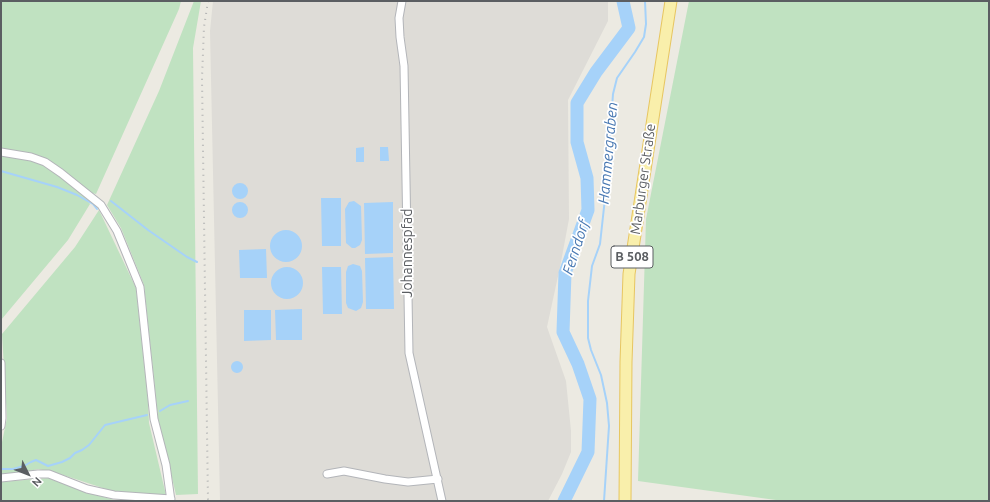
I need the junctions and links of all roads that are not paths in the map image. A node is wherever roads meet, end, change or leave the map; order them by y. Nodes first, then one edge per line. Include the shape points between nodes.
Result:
1 (402, 1) edge
2 (670, 1) edge
3 (1, 152) edge
4 (1, 363) edge
5 (1, 426) edge
6 (327, 474) dead end
7 (1, 478) edge
8 (438, 479) junction
9 (171, 500) edge
10 (442, 501) edge
11 (625, 501) edge

1 - 8 street, Johannespfad via 399,18 404,66 408,353
2 - 11 main road, Marburger Straße / B 508 via 629,274
3 - 9 street via 31,157 62,173 101,205 117,231 140,288 154,419 166,465
4 - 5 street
6 - 8 street via 344,471 408,482
7 - 9 street via 48,474 87,489 114,495
8 - 10 street, Johannespfad

